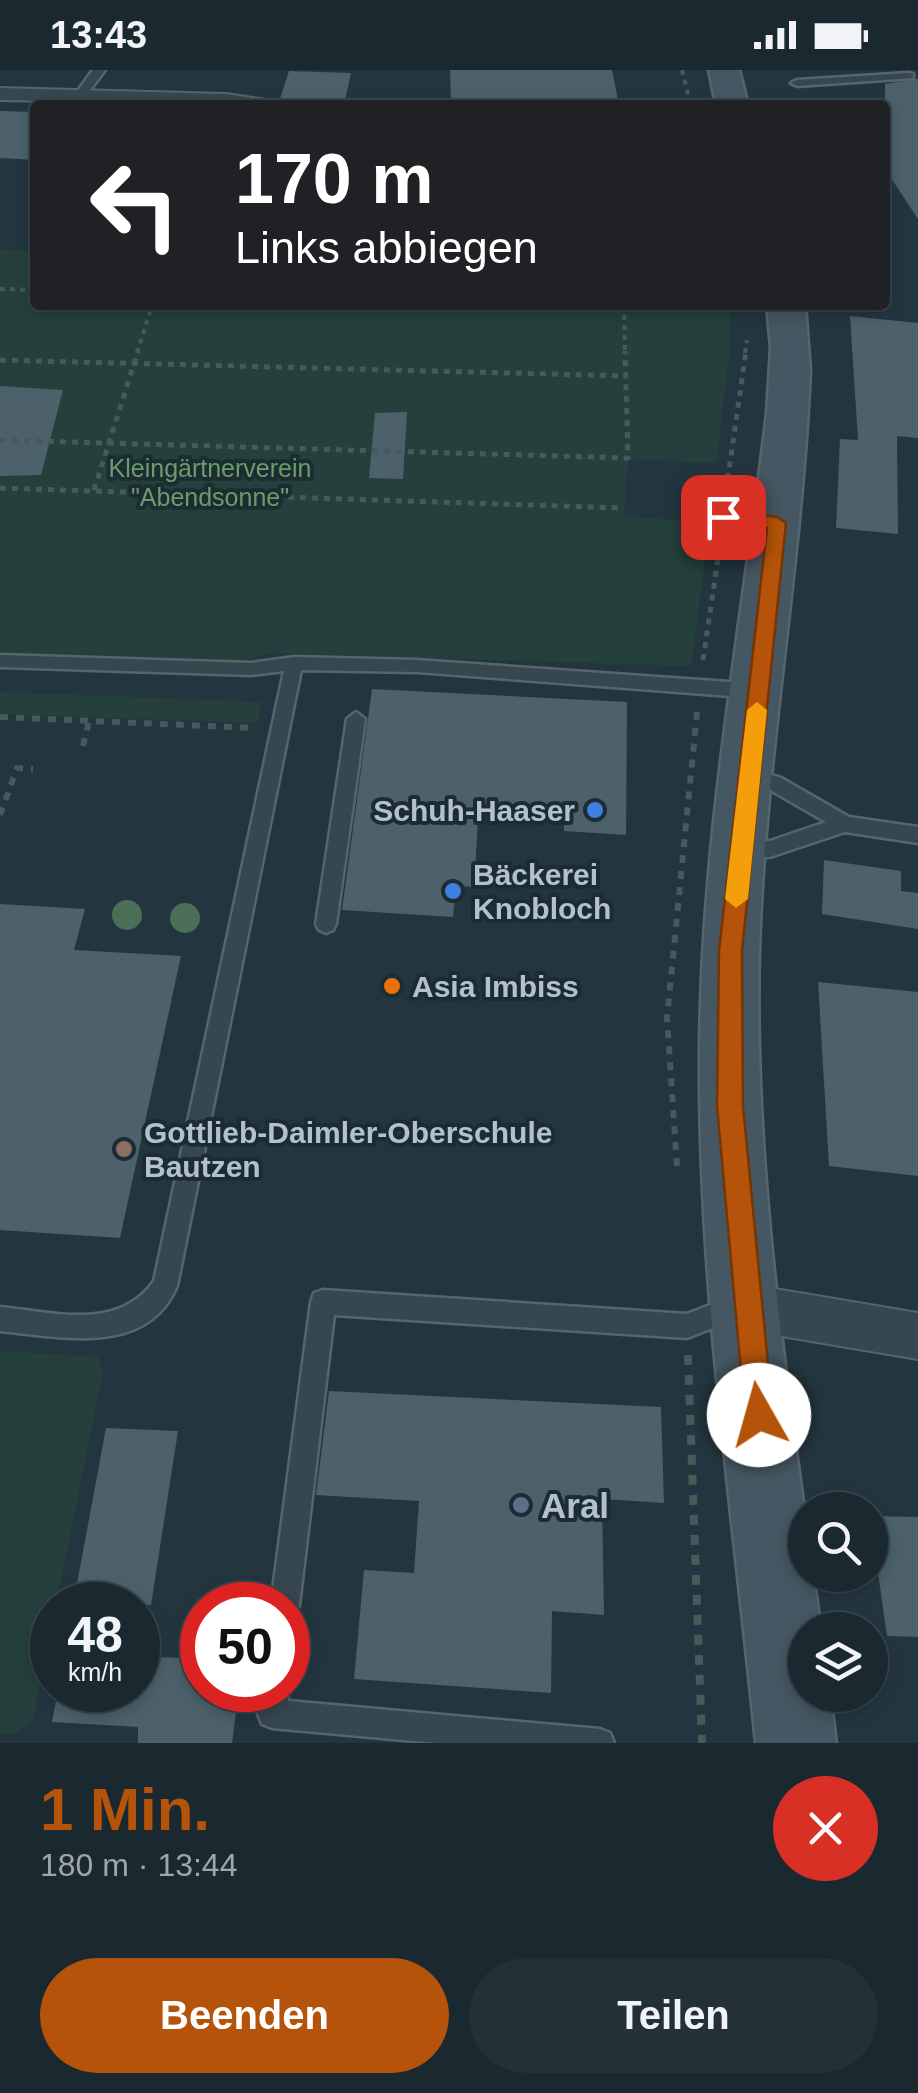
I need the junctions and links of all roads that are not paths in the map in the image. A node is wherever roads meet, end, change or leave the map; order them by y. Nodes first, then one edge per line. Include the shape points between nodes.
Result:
1 (99, 70) edge
2 (724, 70) edge
3 (910, 76) dead end
4 (797, 83) dead end
5 (0, 94) edge
6 (80, 96) junction
7 (226, 100) edge
8 (731, 100) edge
9 (786, 310) edge
10 (723, 517) dead end
11 (777, 523) junction
12 (0, 662) edge
13 (294, 664) junction
14 (759, 691) junction
15 (356, 719) dead end
16 (750, 775) junction
17 (845, 824) junction
18 (918, 835) edge
19 (741, 850) junction
20 (326, 924) dead end
21 (746, 1307) junction
22 (0, 1319) edge
23 (918, 1336) edge
24 (288, 1582) edge
25 (272, 1712) edge
26 (600, 1743) edge
27 (796, 1743) edge

1 - 6 lane
2 - 8 main road
3 - 4 lane
5 - 6 street
6 - 7 street
9 - 11 main road via 789,377
10 - 11 lane
11 - 14 main road
12 - 13 lane via 250,669
13 - 14 lane via 417,666
13 - 22 lane via 165,1286 140,1316 109,1327
14 - 16 main road
15 - 20 lane
16 - 17 lane
16 - 19 main road
17 - 18 lane
17 - 19 lane via 770,849
19 - 21 main road via 731,951 730,1106
21 - 23 street
21 - 24 lane via 687,1326 322,1302
21 - 27 main road
25 - 26 lane

